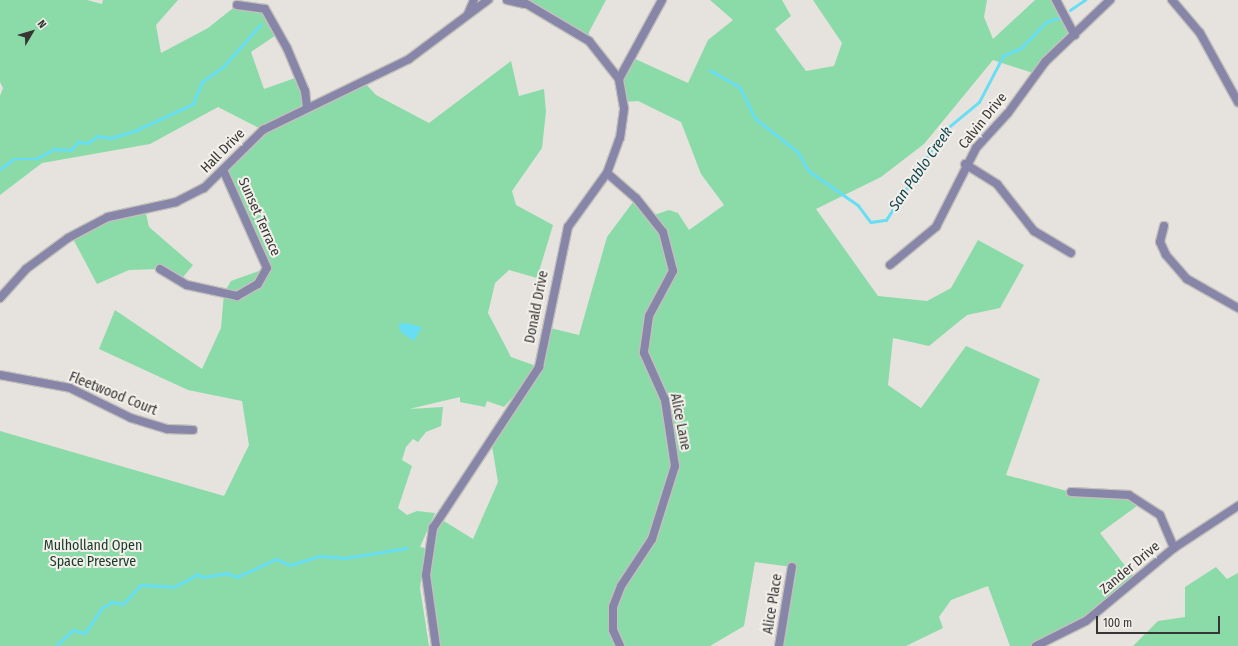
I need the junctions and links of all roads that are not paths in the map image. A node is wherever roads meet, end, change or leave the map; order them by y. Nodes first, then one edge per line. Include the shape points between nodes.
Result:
1 (474, 0) edge
2 (488, 0) edge
3 (507, 0) edge
4 (662, 0) edge
5 (1056, 0) edge
6 (1110, 0) edge
7 (1172, 0) edge
8 (522, 2) edge
9 (237, 5) dead end
10 (466, 16) junction
11 (1075, 35) junction
12 (619, 79) junction
13 (1238, 102) edge
14 (307, 107) junction
15 (965, 164) junction
16 (224, 172) junction
17 (607, 173) junction
18 (1164, 226) dead end
19 (1071, 253) dead end
20 (890, 265) dead end
21 (160, 269) dead end
22 (0, 298) edge
23 (1238, 308) edge
24 (0, 375) edge
25 (193, 430) dead end
26 (1071, 492) dead end
27 (1238, 506) edge
28 (1174, 548) junction
29 (792, 567) dead end
30 (436, 646) edge
31 (620, 646) edge
32 (779, 646) edge
33 (1036, 646) edge

1 - 10 street, Hall Drive
2 - 10 street, Hall Drive
3 - 8 street, Donald Drive
4 - 12 street
5 - 11 street
6 - 11 street, Calvin Drive
7 - 13 street via 1200,33
8 - 12 street, Donald Drive via 589,41
9 - 14 street via 264,9 287,48 305,90
10 - 14 street, Hall Drive via 410,59
11 - 15 street, Calvin Drive via 1045,62
12 - 17 street, Donald Drive via 624,108 621,131
14 - 16 street, Hall Drive via 263,130
15 - 19 street via 997,184 1034,231
15 - 20 street, Calvin Drive via 944,218
16 - 21 street, Sunset Terrace via 267,268 258,284 236,296 187,285
16 - 22 street, Hall Drive via 204,188 176,202 108,217 68,238 26,270
17 - 30 street, Donald Drive via 568,226 539,367 433,528 426,575
17 - 31 street, Alice Lane via 636,198 663,232 673,271 649,316 644,353 665,400 675,466 652,539 621,586 613,607 612,630
18 - 23 street via 1160,242 1166,255 1187,279
24 - 25 street, Fleetwood Court via 70,388 131,418 171,430
26 - 28 street via 1129,495 1160,515
27 - 28 street, Zander Drive
28 - 33 street, Zander Drive via 1086,621
29 - 32 street, Alice Place

